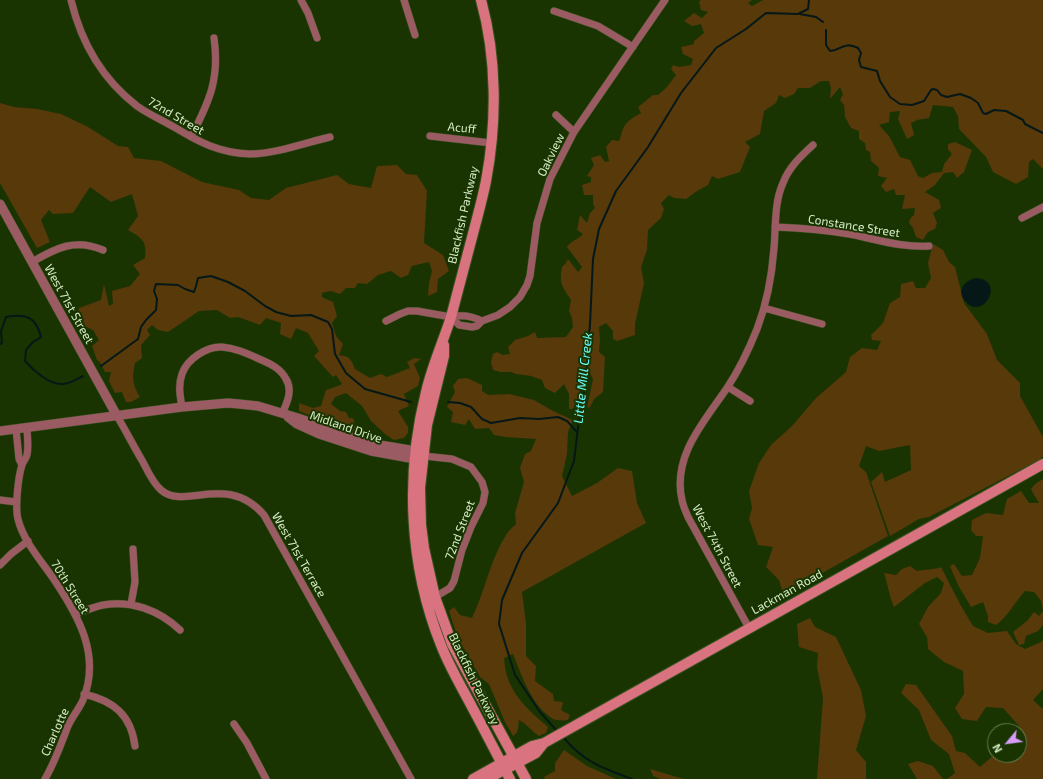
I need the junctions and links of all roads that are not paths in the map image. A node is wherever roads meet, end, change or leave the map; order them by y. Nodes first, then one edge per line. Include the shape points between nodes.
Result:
1 (72, 0) edge
2 (302, 0) edge
3 (404, 0) edge
4 (481, 0) edge
5 (665, 0) edge
6 (554, 11) dead end
7 (415, 35) dead end
8 (214, 38) dead end
9 (317, 38) dead end
10 (633, 47) junction
11 (556, 115) dead end
12 (574, 132) junction
13 (430, 136) dead end
14 (191, 137) junction
15 (330, 137) dead end
16 (491, 142) junction
17 (813, 145) dead end
18 (0, 204) edge
19 (1043, 207) edge
20 (1022, 218) dead end
21 (775, 227) junction
22 (929, 246) dead end
23 (103, 250) dead end
24 (32, 262) junction
25 (764, 308) junction
26 (451, 317) junction
27 (386, 321) dead end
28 (822, 324) dead end
29 (728, 387) junction
30 (750, 401) dead end
31 (182, 407) junction
32 (282, 414) junction
33 (117, 416) junction
34 (27, 427) junction
35 (16, 429) junction
36 (0, 431) edge
37 (418, 455) junction
38 (1043, 464) edge
39 (22, 465) junction
40 (0, 500) edge
41 (16, 502) junction
42 (28, 541) junction
43 (133, 549) dead end
44 (0, 565) edge
45 (435, 597) junction
46 (132, 604) junction
47 (76, 614) junction
48 (749, 628) junction
49 (180, 630) dead end
50 (84, 694) junction
51 (234, 724) dead end
52 (135, 746) dead end
53 (515, 760) junction
54 (503, 766) junction
55 (45, 779) edge
56 (266, 779) edge
57 (411, 779) edge
58 (473, 779) edge
59 (487, 779) edge
60 (510, 779) edge
61 (526, 779) edge

1 - 14 street, 72nd Street via 90,52 112,82 138,107
2 - 9 street
3 - 7 street
4 - 16 main road, Blackfish Parkway via 491,50
5 - 10 street, Oakview
6 - 10 street via 598,26
8 - 14 street via 216,63 213,83 206,108
10 - 12 street, Oakview
11 - 12 street
12 - 26 street, Oakview via 545,194 530,276 520,297 498,315 482,321 460,314
13 - 16 street, Acuff
14 - 15 street, 72nd Street via 216,149 251,154 280,150
16 - 26 main road, Blackfish Parkway via 486,182
17 - 21 street, West 74th Street via 800,156 783,181 778,195
18 - 24 street, West 71st Street
19 - 20 street
21 - 22 street, Constance Street via 851,234 898,245
21 - 25 street, West 74th Street via 772,267
23 - 24 street via 80,244 65,245
24 - 33 street, West 71st Street
25 - 28 street
25 - 29 street, West 74th Street via 751,342
26 - 27 street, Oakview via 408,311
26 - 37 main road, Blackfish Parkway via 444,339 444,356
29 - 30 street
29 - 48 street, West 74th Street via 689,446 680,484 682,501 688,517
31 - 32 street, Midland Drive via 228,403 258,406
31 - 32 street via 180,388 185,368 201,352 222,346 238,350 280,371 289,390
31 - 33 street, Midland Drive
32 - 37 street, Midland Drive via 368,443
33 - 34 street, Midland Drive
33 - 57 street, West 71st Terrace via 162,491 179,497 215,493 235,495 252,503 264,515
34 - 35 street, Midland Drive
34 - 39 street, 70th Street via 27,454
35 - 36 street, Midland Drive
35 - 39 street, 70th Street
37 - 45 main road, Blackfish Parkway via 421,525
37 - 45 street, 72nd Street via 452,459 466,464 479,476 485,492 483,503 462,550 454,581 450,588
37 - 54 main road, Blackfish Parkway via 413,484 414,530 428,604 450,667
38 - 48 main road, Lackman Road
39 - 41 street, 70th Street
40 - 41 street
41 - 42 street, 70th Street via 18,520
42 - 44 street
42 - 47 street, 70th Street
43 - 46 street via 135,582
45 - 53 main road, Blackfish Parkway via 452,644
46 - 47 street via 103,605
46 - 49 street via 166,617
47 - 50 street, 70th Street via 86,639 88,658 88,679
48 - 53 main road, Lackman Road via 544,743 536,753
50 - 52 street via 103,700 116,708 130,727
50 - 55 street, Charlotte
51 - 56 street
53 - 54 main road, Lackman Road
53 - 61 main road
54 - 58 main road, Lackman Road
54 - 59 main road, Lackman Road
54 - 60 main road

